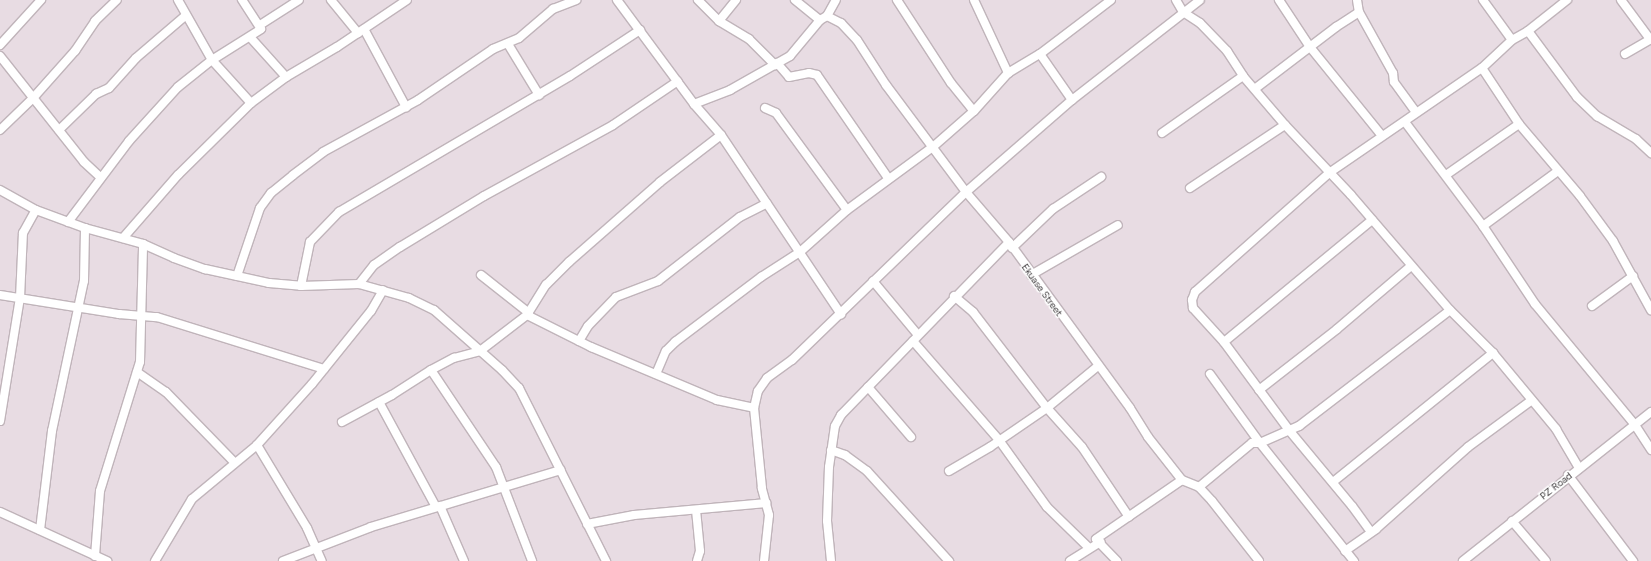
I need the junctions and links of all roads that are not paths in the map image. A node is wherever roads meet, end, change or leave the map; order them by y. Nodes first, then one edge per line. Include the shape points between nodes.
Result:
1 (41, 0) edge
2 (118, 0) edge
3 (178, 0) edge
4 (242, 0) edge
5 (299, 0) edge
6 (331, 0) edge
7 (576, 0) edge
8 (617, 0) edge
9 (698, 0) edge
10 (736, 0) edge
11 (796, 0) edge
12 (836, 0) edge
13 (897, 0) edge
14 (974, 0) edge
15 (1110, 0) edge
16 (1176, 0) edge
17 (1200, 0) edge
18 (1279, 0) edge
19 (1357, 0) edge
20 (1482, 0) edge
21 (1567, 0) edge
22 (1621, 0) edge
23 (405, 1) edge
24 (1558, 2) edge
25 (1183, 12) junction
26 (1359, 12) junction
27 (185, 16) junction
28 (823, 18) junction
29 (719, 20) junction
30 (260, 25) junction
31 (640, 30) junction
32 (361, 31) junction
33 (1528, 31) junction
34 (250, 38) junction
35 (1651, 39) edge
36 (1512, 40) junction
37 (508, 44) junction
38 (0, 45) edge
39 (1310, 47) junction
40 (1040, 54) junction
41 (1624, 54) dead end
42 (0, 56) edge
43 (212, 60) junction
44 (776, 64) junction
45 (1482, 68) junction
46 (1008, 73) junction
47 (1243, 76) junction
48 (286, 77) junction
49 (678, 81) junction
50 (1256, 88) junction
51 (539, 95) junction
52 (34, 97) junction
53 (1072, 100) junction
54 (251, 103) junction
55 (694, 104) junction
56 (406, 107) junction
57 (765, 108) dead end
58 (974, 111) junction
59 (1416, 112) junction
60 (1405, 122) junction
61 (1285, 124) junction
62 (1518, 124) junction
63 (0, 130) edge
64 (59, 130) junction
65 (1162, 133) dead end
66 (721, 135) junction
67 (1382, 136) junction
68 (934, 146) junction
69 (1651, 153) edge
70 (1558, 172) junction
71 (1329, 173) junction
72 (1446, 176) junction
73 (1101, 177) dead end
74 (101, 178) junction
75 (888, 178) junction
76 (1190, 188) dead end
77 (0, 190) edge
78 (966, 192) junction
79 (767, 203) junction
80 (36, 210) junction
81 (847, 210) junction
82 (1372, 220) junction
83 (68, 222) junction
84 (1118, 224) dead end
85 (1483, 226) junction
86 (85, 228) junction
87 (123, 238) junction
88 (143, 244) junction
89 (1010, 245) junction
90 (800, 252) junction
91 (1412, 266) junction
92 (481, 275) dead end
93 (1031, 275) junction
94 (237, 276) junction
95 (1633, 276) junction
96 (873, 281) junction
97 (359, 284) junction
98 (301, 286) junction
99 (383, 290) junction
100 (0, 294) edge
101 (954, 296) junction
102 (20, 298) junction
103 (1592, 306) dead end
104 (80, 308) junction
105 (1450, 310) junction
106 (1651, 310) edge
107 (528, 314) junction
108 (841, 314) junction
109 (141, 316) junction
110 (915, 338) junction
111 (579, 341) junction
112 (1224, 342) junction
113 (480, 351) junction
114 (1493, 353) junction
115 (1098, 366) junction
116 (324, 369) junction
117 (431, 370) junction
118 (137, 372) junction
119 (656, 374) junction
120 (1210, 374) dead end
121 (868, 387) junction
122 (1258, 390) junction
123 (1532, 400) junction
124 (379, 402) junction
125 (754, 408) junction
126 (1047, 408) junction
127 (1651, 412) edge
128 (0, 421) edge
129 (342, 422) dead end
130 (1635, 425) junction
131 (1289, 430) junction
132 (911, 437) dead end
133 (1000, 440) junction
134 (1260, 443) junction
135 (257, 445) junction
136 (830, 450) junction
137 (1651, 450) edge
138 (234, 462) junction
139 (1579, 468) junction
140 (561, 470) junction
141 (949, 471) dead end
142 (1568, 475) junction
143 (1182, 480) junction
144 (1333, 482) junction
145 (502, 486) junction
146 (1199, 487) junction
147 (766, 503) junction
148 (438, 506) junction
149 (696, 510) junction
150 (0, 512) edge
151 (1129, 517) junction
152 (1512, 521) junction
153 (587, 524) junction
154 (40, 530) junction
155 (1371, 532) junction
156 (1100, 542) junction
157 (316, 548) junction
158 (1088, 548) junction
159 (1345, 551) junction
160 (95, 556) junction
161 (107, 561) edge
162 (155, 561) edge
163 (284, 561) edge
164 (322, 561) edge
165 (464, 561) edge
166 (532, 561) edge
167 (606, 561) edge
168 (697, 561) edge
169 (764, 561) edge
170 (831, 561) edge
171 (949, 561) edge
172 (1070, 561) edge
173 (1117, 561) edge
174 (1259, 561) edge
175 (1354, 561) edge
176 (1463, 561) edge
177 (1546, 561) edge
178 (1633, 561) edge

1 - 38 street
2 - 52 street via 95,21 75,50
3 - 27 street
4 - 30 street
5 - 30 street
6 - 32 street
7 - 37 street via 554,9
8 - 31 street
9 - 29 street
10 - 29 street
11 - 28 street, Ekuase Street
12 - 28 street
13 - 58 street via 951,82
14 - 46 street
15 - 40 street
16 - 25 street
17 - 25 street
18 - 39 street
19 - 26 street
20 - 36 street
21 - 24 street
22 - 35 street
23 - 32 street
24 - 33 street
25 - 47 street via 1200,23
25 - 53 street
26 - 39 street
26 - 59 street via 1393,73 1394,82
27 - 43 street
27 - 64 street via 136,58 109,88 96,94
28 - 44 street via 790,56
28 - 68 street, Ekuase Street via 841,23 857,40 886,85
29 - 44 street via 749,39
30 - 34 street via 261,29
31 - 49 street
31 - 51 street
32 - 48 street
32 - 56 street
33 - 36 street
33 - 69 street via 1577,97 1597,116 1636,139
34 - 43 street
34 - 48 street
35 - 41 street
36 - 45 street
37 - 51 street
37 - 56 street via 493,49
39 - 50 street
39 - 67 street
40 - 46 street
40 - 53 street
42 - 52 street
43 - 54 street
43 - 74 street via 178,87
44 - 55 street via 730,90
44 - 75 street via 790,77 802,74 817,75
45 - 59 street
45 - 62 street
46 - 58 street
47 - 50 street
47 - 65 street
48 - 54 street
49 - 55 street
49 - 97 street via 613,125 484,196 400,247 374,265
50 - 61 street
51 - 98 street via 339,212 310,242
52 - 63 street
52 - 64 street
53 - 78 street
54 - 87 street via 178,175
55 - 66 street
56 - 94 street via 323,152 271,193 260,208
57 - 81 street via 776,113
58 - 68 street
59 - 60 street
60 - 67 street
60 - 72 street
61 - 71 street
61 - 76 street
62 - 70 street
62 - 72 street
64 - 74 street
66 - 79 street
66 - 107 street via 660,182 569,262 546,285
67 - 71 street
68 - 75 street
68 - 78 street, Ekuase Street
70 - 85 street
70 - 95 street via 1580,196 1613,241
71 - 82 street
71 - 112 street via 1195,292 1193,308
72 - 85 street
73 - 89 street via 1053,208
74 - 83 street
75 - 81 street
77 - 80 street
78 - 89 street, Ekuase Street
78 - 96 street via 915,244
79 - 90 street
79 - 111 street via 740,217 658,281 616,297 592,321
80 - 83 street
80 - 102 street via 22,233
81 - 90 street
82 - 91 street
82 - 112 street
83 - 86 street
84 - 93 street
85 - 130 street via 1535,304
86 - 87 street
86 - 104 street via 84,281
87 - 88 street
88 - 94 street via 174,258
88 - 109 street
89 - 93 street, Ekuase Street
89 - 101 street
90 - 108 street
90 - 119 street via 761,277 675,342 666,351
91 - 105 street
91 - 122 street
92 - 107 street
93 - 115 street, Ekuase Street
94 - 98 street
95 - 103 street
95 - 106 street
96 - 108 street
96 - 110 street
97 - 98 street
97 - 99 street
99 - 113 street via 434,310
99 - 116 street via 371,312
100 - 102 street
101 - 110 street
101 - 126 street via 973,312
102 - 104 street
102 - 128 street
104 - 109 street
104 - 154 street via 52,431
105 - 114 street
105 - 131 street via 1340,397 1299,426
107 - 111 street
107 - 113 street
108 - 125 street via 792,360 767,378 758,392
109 - 116 street via 157,317 205,330
109 - 118 street via 140,362
110 - 121 street
110 - 133 street
111 - 119 street
112 - 122 street
113 - 117 street via 454,358
113 - 140 street via 519,388
114 - 123 street
114 - 144 street
115 - 126 street
115 - 143 street, Ekuase Street
116 - 135 street
117 - 124 street
117 - 145 street via 482,443 496,467
118 - 138 street via 166,392
118 - 160 street via 100,491
119 - 125 street via 717,400
120 - 134 street
121 - 132 street
121 - 136 street via 841,415 835,426
122 - 131 street
123 - 139 street via 1556,429
123 - 155 street via 1468,447
124 - 129 street
124 - 148 street
125 - 147 street via 762,488
126 - 133 street
126 - 151 street via 1082,447
127 - 130 street, PZ Road
130 - 137 street
130 - 139 street, PZ Road
131 - 134 street
131 - 144 street
133 - 141 street
133 - 158 street via 1047,507
134 - 146 street via 1252,443
134 - 159 street
135 - 138 street
135 - 157 street
136 - 170 street via 827,521
136 - 171 street via 845,455 867,471
138 - 162 street via 192,499
139 - 142 street, PZ Road
140 - 145 street
140 - 153 street
142 - 152 street, PZ Road
142 - 178 street
143 - 146 street, Ekuase Street
143 - 151 street
144 - 155 street
145 - 148 street
145 - 166 street
146 - 174 street, Ekuase Street
147 - 149 street
147 - 169 street via 769,532
148 - 157 street
148 - 165 street
149 - 153 street via 634,515
149 - 168 street via 700,551
150 - 154 street
151 - 156 street via 1099,535 1096,539
152 - 176 street, PZ Road
152 - 177 street
153 - 167 street
154 - 160 street
155 - 159 street
156 - 158 street
156 - 173 street
157 - 163 street
157 - 164 street
158 - 172 street
159 - 175 street
160 - 161 street

